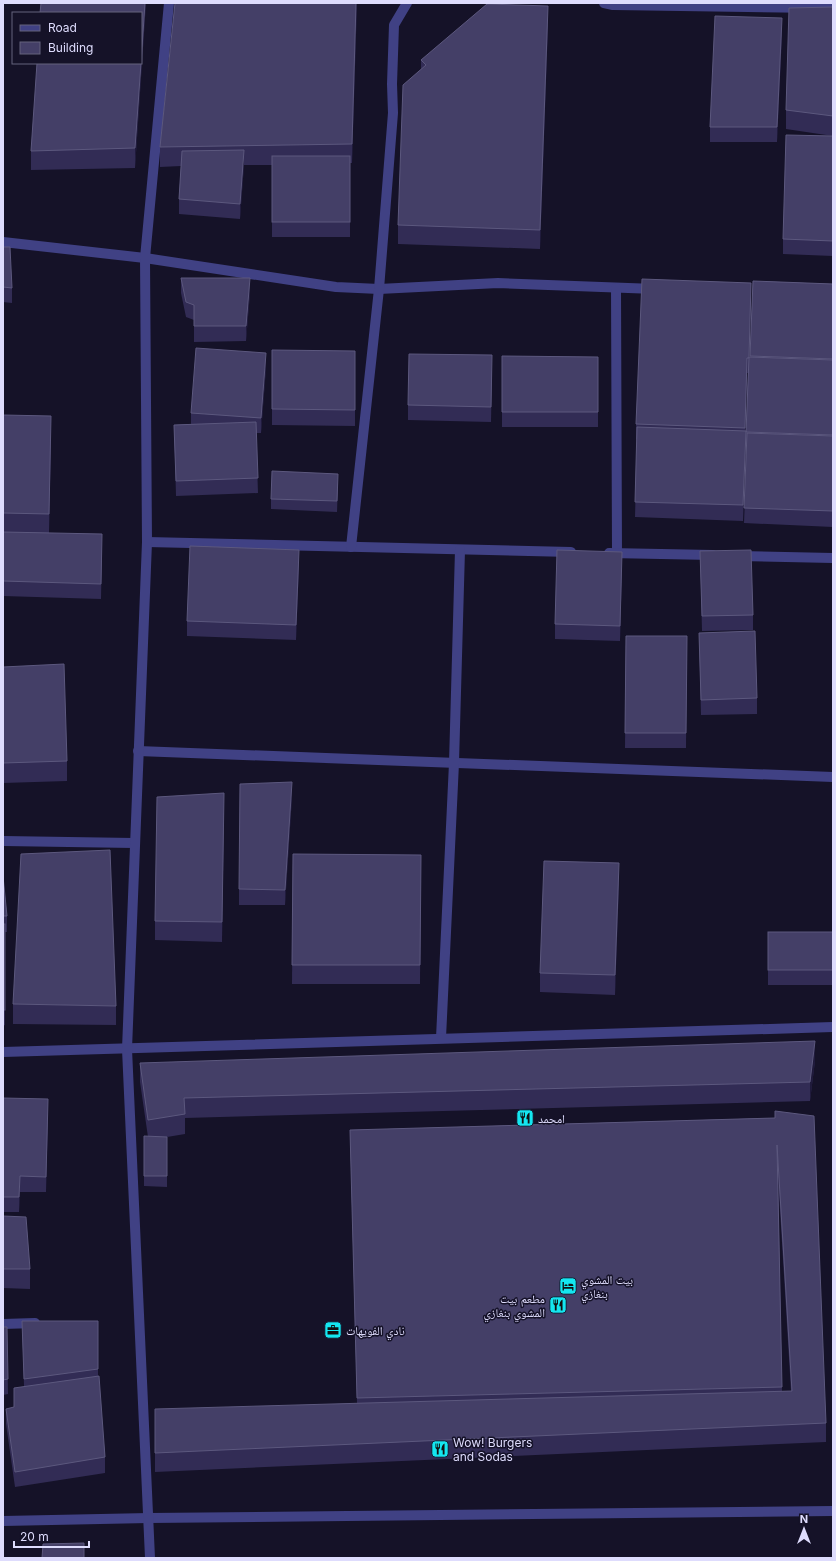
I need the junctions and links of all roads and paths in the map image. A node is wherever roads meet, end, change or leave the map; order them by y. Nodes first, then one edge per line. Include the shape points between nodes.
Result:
1 (169, 3) edge
2 (406, 3) edge
3 (604, 3) edge
4 (833, 9) edge
5 (3, 242) edge
6 (145, 258) junction
7 (616, 288) junction
8 (669, 289) edge
9 (379, 290) junction
10 (147, 542) junction
11 (351, 547) junction
12 (460, 550) junction
13 (577, 552) edge
14 (601, 553) edge
15 (617, 553) junction
16 (833, 558) edge
17 (138, 751) junction
18 (454, 763) junction
19 (833, 777) edge
20 (3, 841) edge
21 (134, 844) junction
22 (833, 1027) edge
23 (441, 1038) junction
24 (127, 1049) junction
25 (3, 1052) edge
26 (48, 1323) edge
27 (3, 1324) edge
28 (833, 1512) edge
29 (150, 1518) junction
30 (3, 1522) edge
31 (150, 1558) edge

1 - 6 street
2 - 9 street via 394,25 393,113
3 - 4 street
5 - 6 street
6 - 9 street via 336,287
6 - 10 street
7 - 8 street
7 - 9 street via 498,283
7 - 15 street
9 - 11 street
10 - 11 street
10 - 17 street
11 - 12 street
12 - 13 street
12 - 18 street
14 - 15 street
15 - 16 street
17 - 18 street
17 - 21 street
18 - 19 street
18 - 23 street
20 - 21 street
21 - 24 street
22 - 23 street
23 - 24 street
24 - 25 street
24 - 29 street
26 - 27 street
28 - 29 street
29 - 30 street
29 - 31 street

